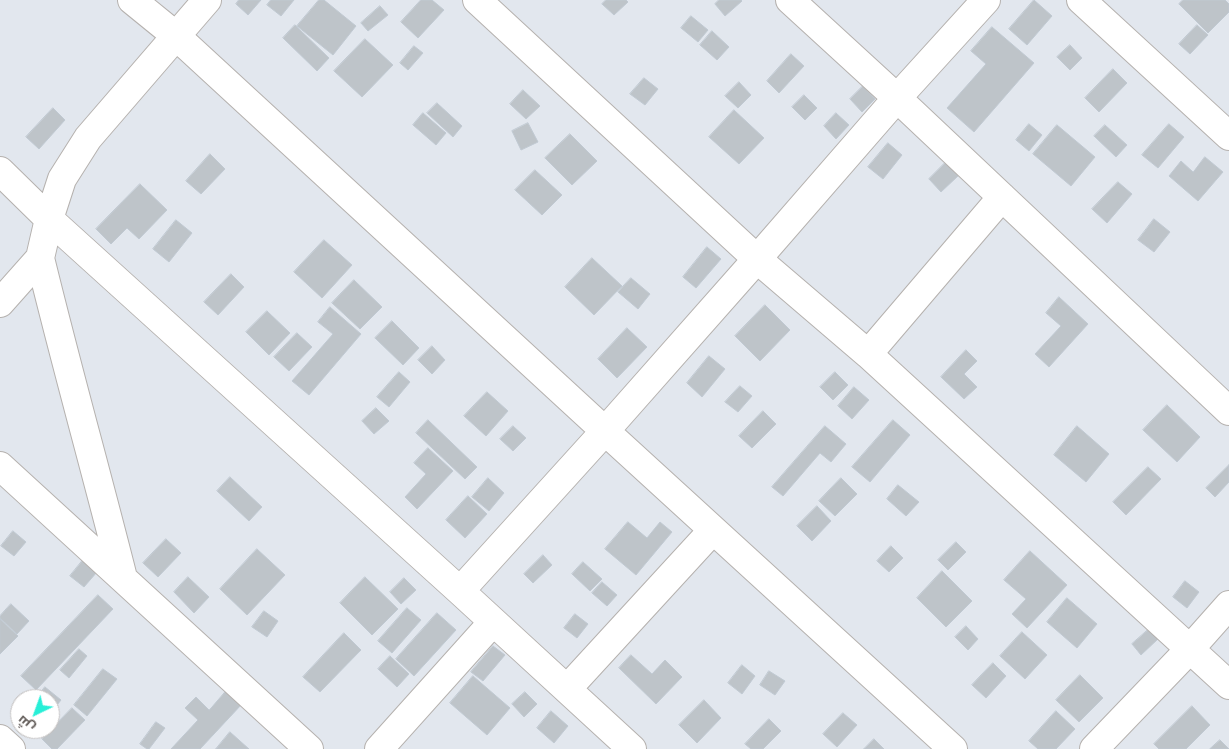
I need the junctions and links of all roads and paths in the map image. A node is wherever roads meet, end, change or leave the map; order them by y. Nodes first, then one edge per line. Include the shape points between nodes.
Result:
1 (132, 0) edge
2 (207, 0) edge
3 (477, 0) edge
4 (790, 0) edge
5 (986, 0) edge
6 (1081, 0) edge
7 (175, 35) junction
8 (897, 98) junction
9 (1229, 136) edge
10 (0, 171) edge
11 (1002, 197) junction
12 (49, 219) junction
13 (40, 258) junction
14 (757, 259) junction
15 (0, 304) edge
16 (868, 354) junction
17 (1229, 411) edge
18 (605, 431) junction
19 (0, 466) edge
20 (713, 530) junction
21 (123, 578) junction
22 (460, 591) junction
23 (1229, 605) edge
24 (493, 622) junction
25 (1189, 650) junction
26 (1229, 685) edge
27 (567, 689) junction
28 (0, 739) edge
29 (11, 749) edge
30 (309, 749) edge
31 (379, 749) edge
32 (632, 749) edge
33 (953, 749) edge
34 (1094, 749) edge

1 - 7 street
2 - 7 street
3 - 14 street
4 - 8 street
5 - 8 street
6 - 9 street
7 - 12 street via 88,138 62,179
7 - 18 street
8 - 11 street
8 - 14 street
10 - 12 street
11 - 16 street
11 - 17 street
12 - 13 street
12 - 22 street
13 - 15 street
13 - 21 street
14 - 16 street
14 - 18 street
16 - 25 street
18 - 20 street
18 - 22 street
19 - 21 street
20 - 27 street
20 - 33 street
21 - 30 street
22 - 24 street
23 - 25 street
24 - 27 street
24 - 31 street
25 - 26 street
25 - 34 street
27 - 32 street
28 - 29 street

